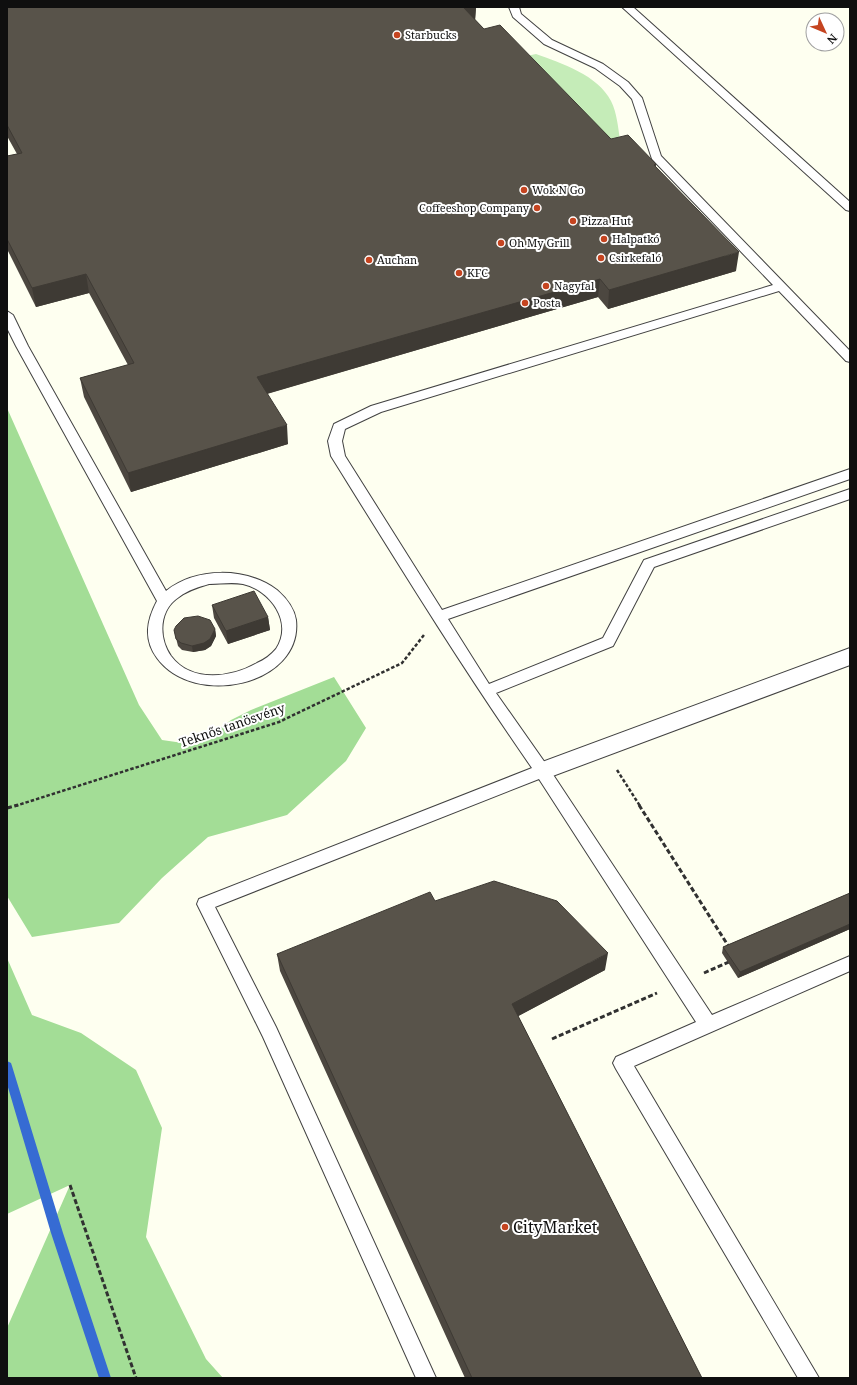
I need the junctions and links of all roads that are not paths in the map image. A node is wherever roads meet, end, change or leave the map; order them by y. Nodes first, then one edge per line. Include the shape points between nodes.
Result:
1 (514, 7) edge
2 (627, 7) edge
3 (850, 208) edge
4 (780, 287) junction
5 (7, 315) edge
6 (850, 358) edge
7 (850, 474) edge
8 (850, 494) edge
9 (164, 601) junction
10 (438, 617) junction
11 (850, 656) edge
12 (486, 692) junction
13 (542, 771) junction
14 (850, 963) edge
15 (708, 1025) junction
16 (426, 1378) edge
17 (809, 1378) edge

1 - 4 lane via 516,15 548,42 599,66 624,84 637,98 656,157
2 - 3 lane
4 - 6 lane
4 - 10 lane via 376,409 338,428 335,441 338,456
5 - 9 lane
7 - 10 lane
8 - 12 lane via 649,564 608,642
9 - 9 lane via 181,589 209,579 244,579 268,590 286,609 289,626 285,647 274,660 255,672 229,680 203,680 180,674 164,660 155,641 155,621
10 - 12 lane
11 - 13 street
12 - 13 lane
13 - 15 lane
13 - 16 lane via 205,904 270,1033
14 - 15 lane
15 - 17 lane via 622,1063

